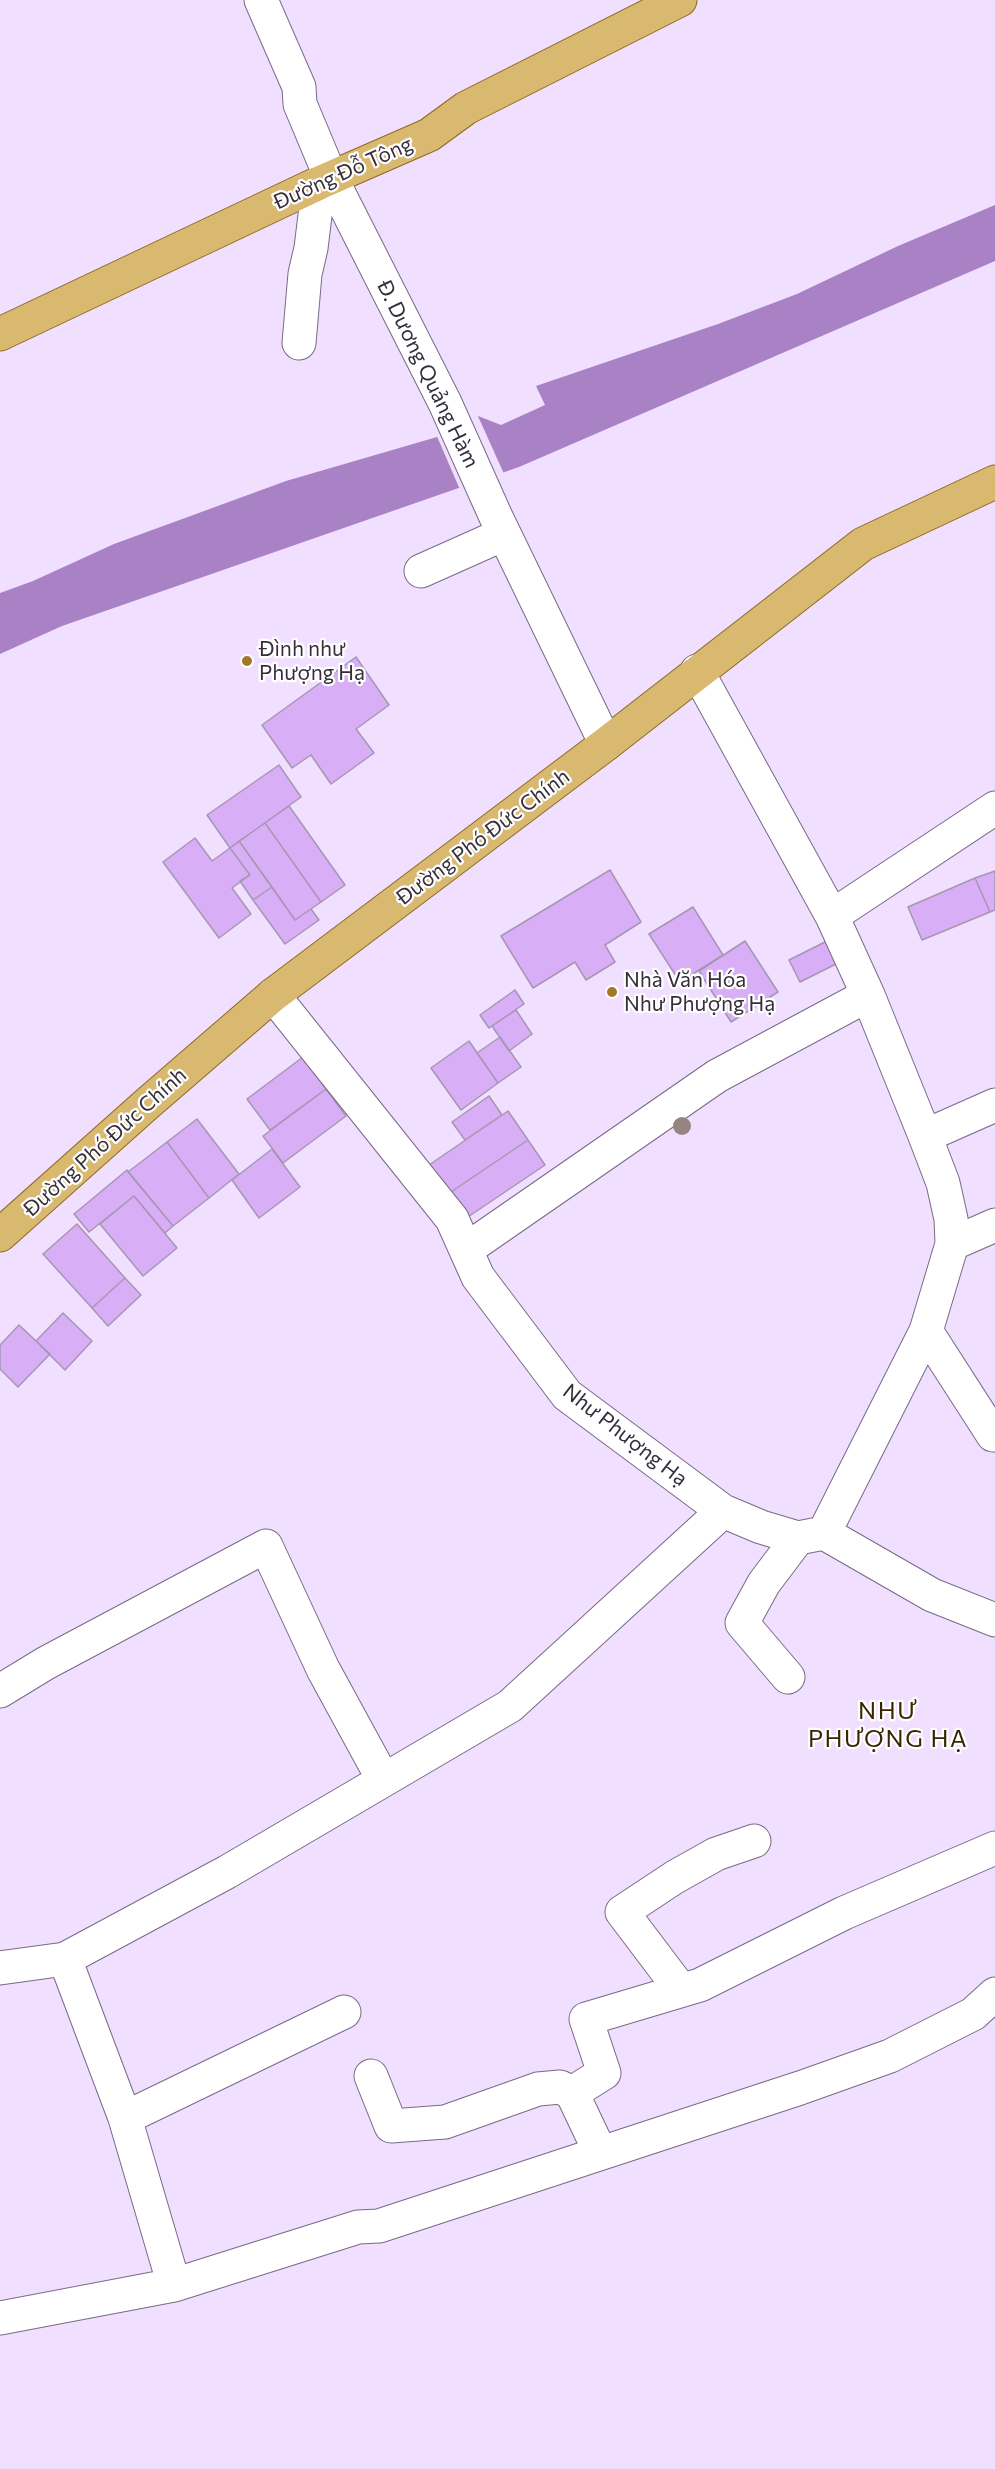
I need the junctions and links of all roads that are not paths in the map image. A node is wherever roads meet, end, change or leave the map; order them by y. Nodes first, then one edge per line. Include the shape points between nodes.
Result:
1 (261, 0) edge
2 (680, 0) edge
3 (325, 181) junction
4 (0, 334) edge
5 (299, 343) dead end
6 (995, 482) edge
7 (500, 526) junction
8 (421, 571) dead end
9 (697, 671) junction
10 (606, 744) junction
11 (995, 808) edge
12 (831, 916) junction
13 (273, 995) junction
14 (867, 995) junction
15 (995, 1105) edge
16 (925, 1136) junction
17 (995, 1226) edge
18 (0, 1235) edge
19 (952, 1244) junction
20 (467, 1249) junction
21 (926, 1331) junction
22 (993, 1435) dead end
23 (723, 1511) junction
24 (811, 1535) junction
25 (995, 1620) edge
26 (788, 1677) dead end
27 (0, 1691) edge
28 (382, 1779) junction
29 (754, 1841) dead end
30 (973, 1850) edge
31 (65, 1959) junction
32 (0, 1968) edge
33 (681, 1990) junction
34 (995, 1994) edge
35 (344, 2012) dead end
36 (371, 2076) dead end
37 (572, 2093) junction
38 (125, 2118) junction
39 (600, 2152) junction
40 (174, 2285) junction
41 (0, 2319) edge

1 - 3 street, Đ. Dương Quảng Hàm via 299,87 300,104
2 - 3 main road, Đường Đỗ Tông via 466,108 429,135
3 - 4 main road, Đường Đỗ Tông
3 - 5 street via 305,274
3 - 7 street, Đ. Dương Quảng Hàm via 445,403
6 - 9 main road, Đường Phó Đức Chính via 863,544
7 - 8 street
7 - 10 street, Đ. Dương Quảng Hàm
9 - 10 main road, Đường Phó Đức Chính
9 - 12 street
10 - 13 main road, Đường Phó Đức Chính
11 - 12 street
12 - 14 street
13 - 18 main road, Đường Phó Đức Chính
13 - 20 street, Như Phượng Hạ via 452,1219
14 - 16 street
14 - 20 street via 717,1076
15 - 16 street
16 - 19 street via 943,1183
17 - 19 street
19 - 21 street
20 - 23 street, Như Phượng Hạ via 478,1277 567,1395
21 - 22 street
21 - 24 street
23 - 24 street, Như Phượng Hạ via 761,1527
23 - 28 street via 510,1706
24 - 25 street, Như Phượng Hạ via 932,1596
24 - 26 street via 764,1583 742,1623
27 - 28 street via 46,1662 266,1546 322,1669
28 - 31 street via 226,1872
29 - 33 street via 716,1854 622,1912
30 - 33 street via 700,1985
31 - 32 street
31 - 38 street
33 - 37 street via 586,2019 604,2073
34 - 39 street via 973,2014 890,2056
35 - 38 street
36 - 37 street via 391,2126 446,2122 538,2089 560,2086
37 - 39 street
38 - 40 street
39 - 40 street via 378,2226 358,2227
40 - 41 street

